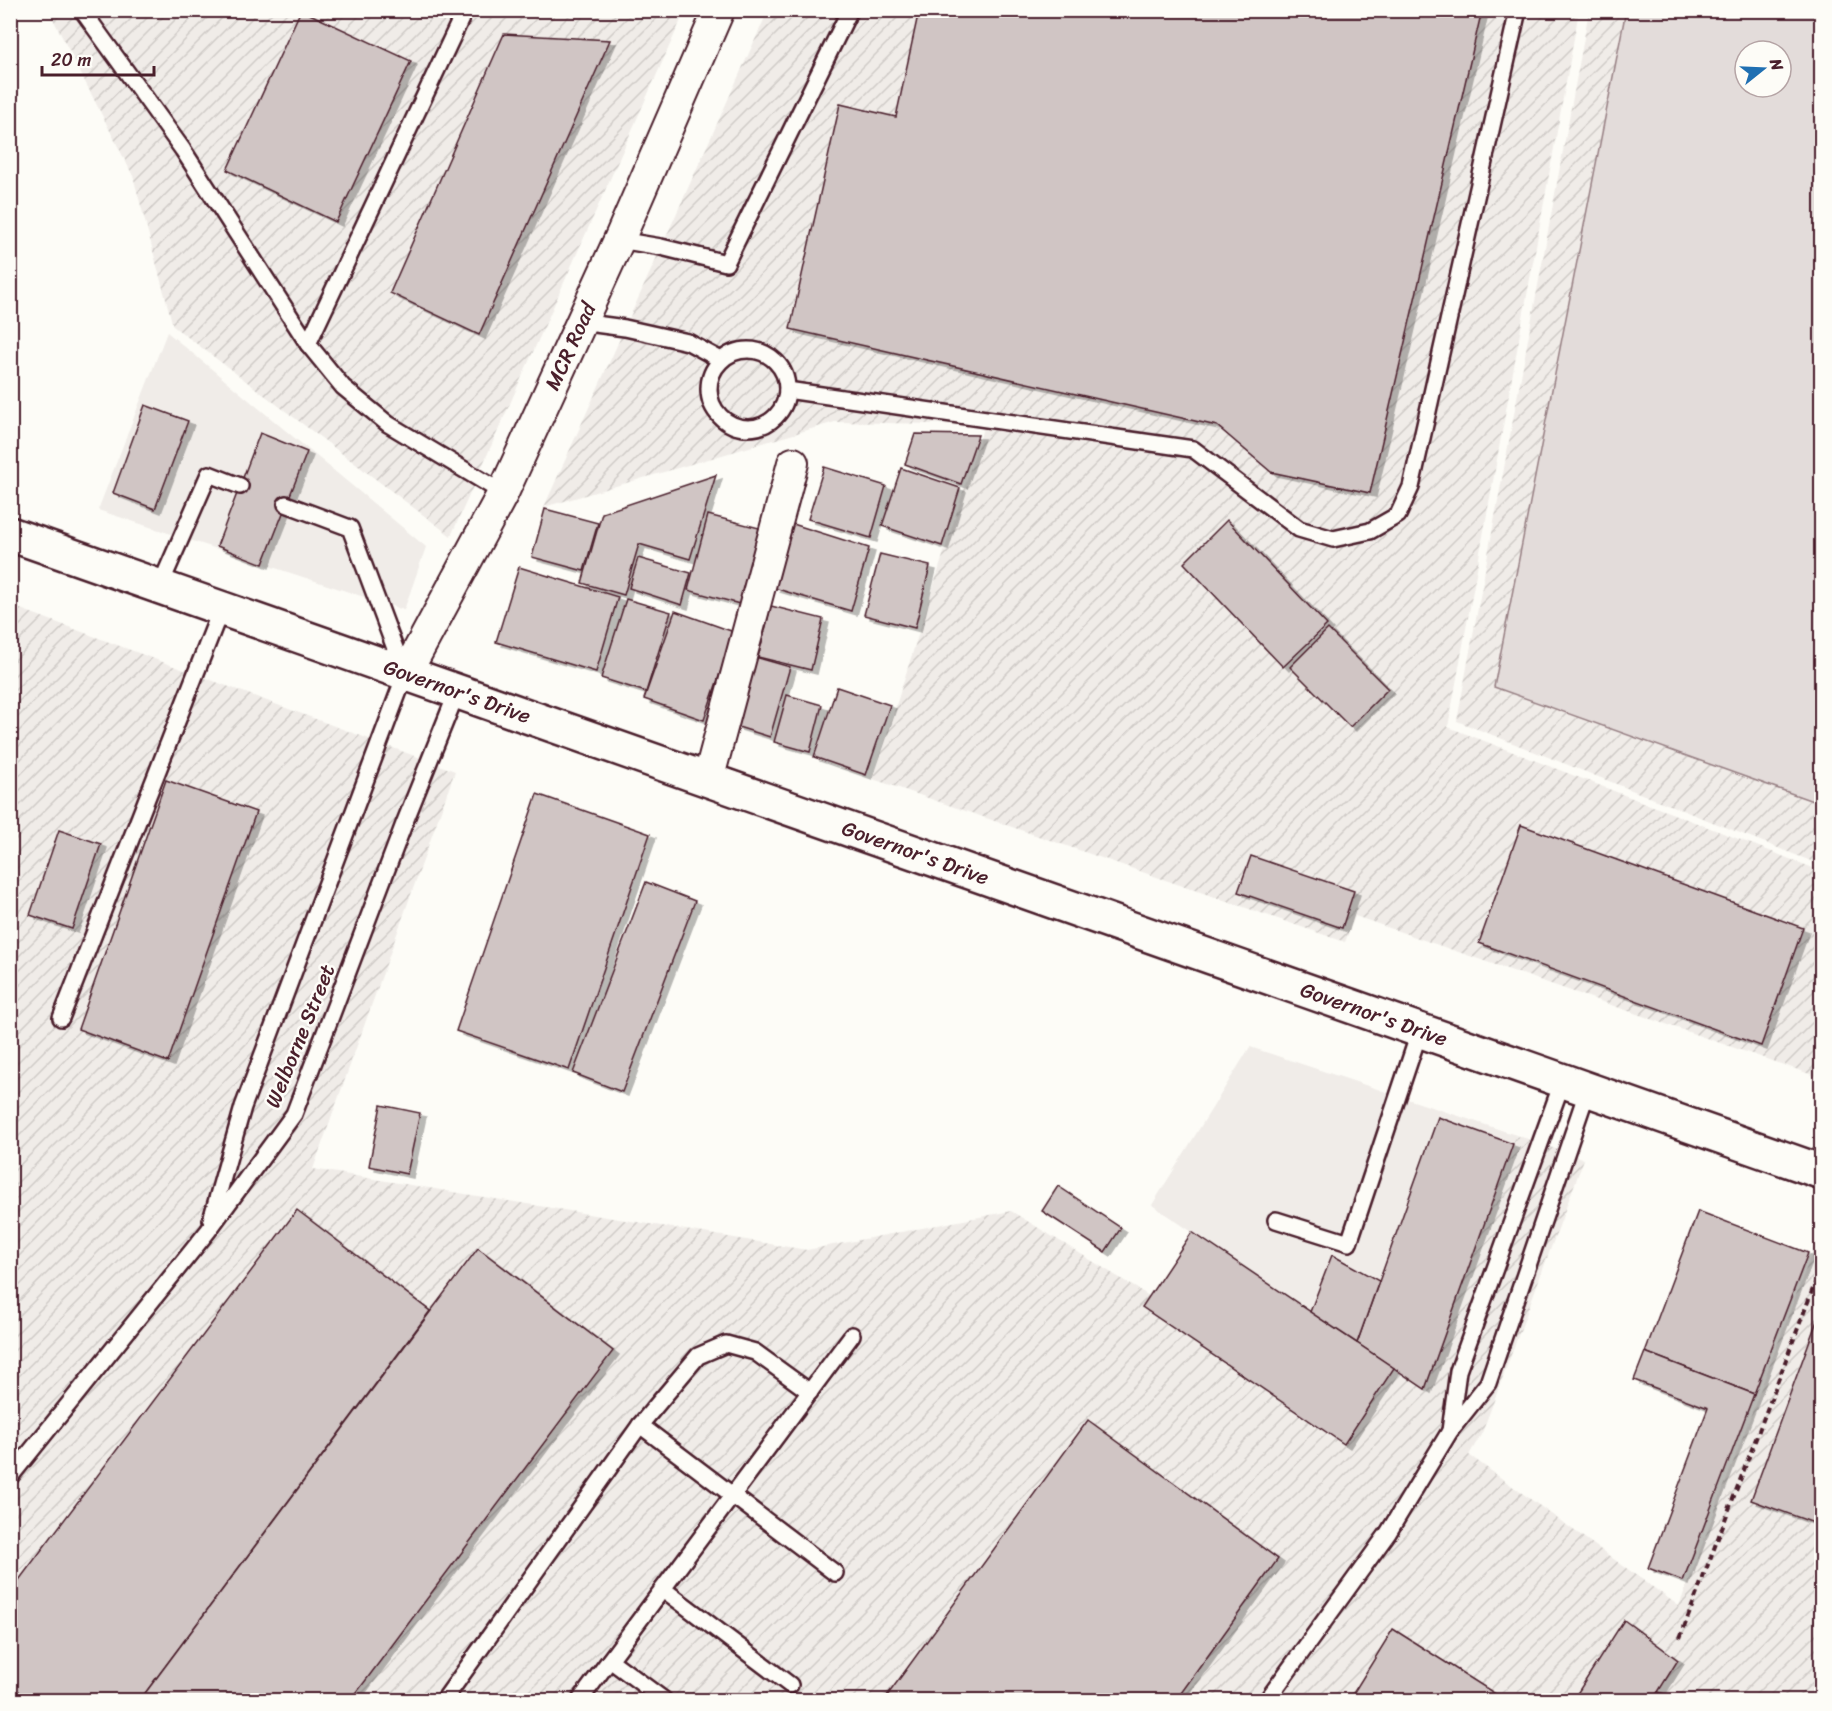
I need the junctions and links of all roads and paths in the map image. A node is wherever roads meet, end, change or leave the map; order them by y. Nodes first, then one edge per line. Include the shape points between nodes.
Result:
1 (82, 10) edge
2 (465, 10) edge
3 (719, 10) edge
4 (850, 10) edge
5 (1518, 10) edge
6 (619, 240) junction
7 (580, 322) junction
8 (308, 344) junction
9 (721, 360) junction
10 (787, 390) junction
11 (793, 463) dead end
12 (240, 486) dead end
13 (503, 493) junction
14 (286, 504) dead end
15 (10, 534) edge
16 (160, 586) junction
17 (221, 609) junction
18 (405, 675) junction
19 (457, 692) junction
20 (708, 780) junction
21 (61, 1018) dead end
22 (1420, 1030) junction
23 (1576, 1085) junction
24 (1821, 1172) edge
25 (1276, 1220) dead end
26 (208, 1231) junction
27 (1821, 1264) edge
28 (852, 1335) dead end
29 (810, 1392) junction
30 (639, 1425) junction
31 (1450, 1431) junction
32 (10, 1477) edge
33 (732, 1496) junction
34 (835, 1573) dead end
35 (663, 1589) junction
36 (1680, 1638) dead end
37 (610, 1660) junction
38 (790, 1685) dead end
39 (444, 1701) edge
40 (580, 1701) edge
41 (664, 1701) edge
42 (1267, 1701) edge

1 - 8 lane via 183,150
2 - 8 lane
3 - 6 street, MCR Road
4 - 6 lane via 726,263
5 - 10 lane via 1411,487 1398,516 1370,531 1333,539 1299,529 1193,449
6 - 7 street, MCR Road
7 - 9 lane via 688,342
7 - 13 street, MCR Road
8 - 13 lane via 343,387 388,424
9 - 10 lane via 749,349 764,353 776,362
9 - 10 lane via 709,387 711,402 719,415 732,424 746,428 774,417 784,405
11 - 20 street
12 - 16 lane via 209,474
13 - 18 street, MCR Road
14 - 18 lane via 350,528
15 - 16 highway, Governor's Drive
16 - 17 highway, Governor's Drive
17 - 18 highway, Governor's Drive
17 - 21 lane
18 - 19 highway, Governor's Drive
18 - 26 lane, Welborne Street via 243,1107
19 - 20 highway, Governor's Drive
19 - 26 lane, Welborne Street via 294,1114
20 - 22 highway, Governor's Drive
22 - 23 highway, Governor's Drive
22 - 25 lane via 1349,1243
23 - 24 highway, Governor's Drive
23 - 31 lane via 1458,1371
23 - 31 lane via 1488,1383
26 - 32 lane, Welborne Street
27 - 36 path
28 - 29 lane
29 - 30 lane via 755,1352 726,1344 698,1356
29 - 33 lane
30 - 33 lane
30 - 39 lane
31 - 42 lane via 1388,1533
33 - 34 lane
33 - 35 lane
35 - 37 lane
35 - 38 lane
37 - 40 lane
37 - 41 lane

